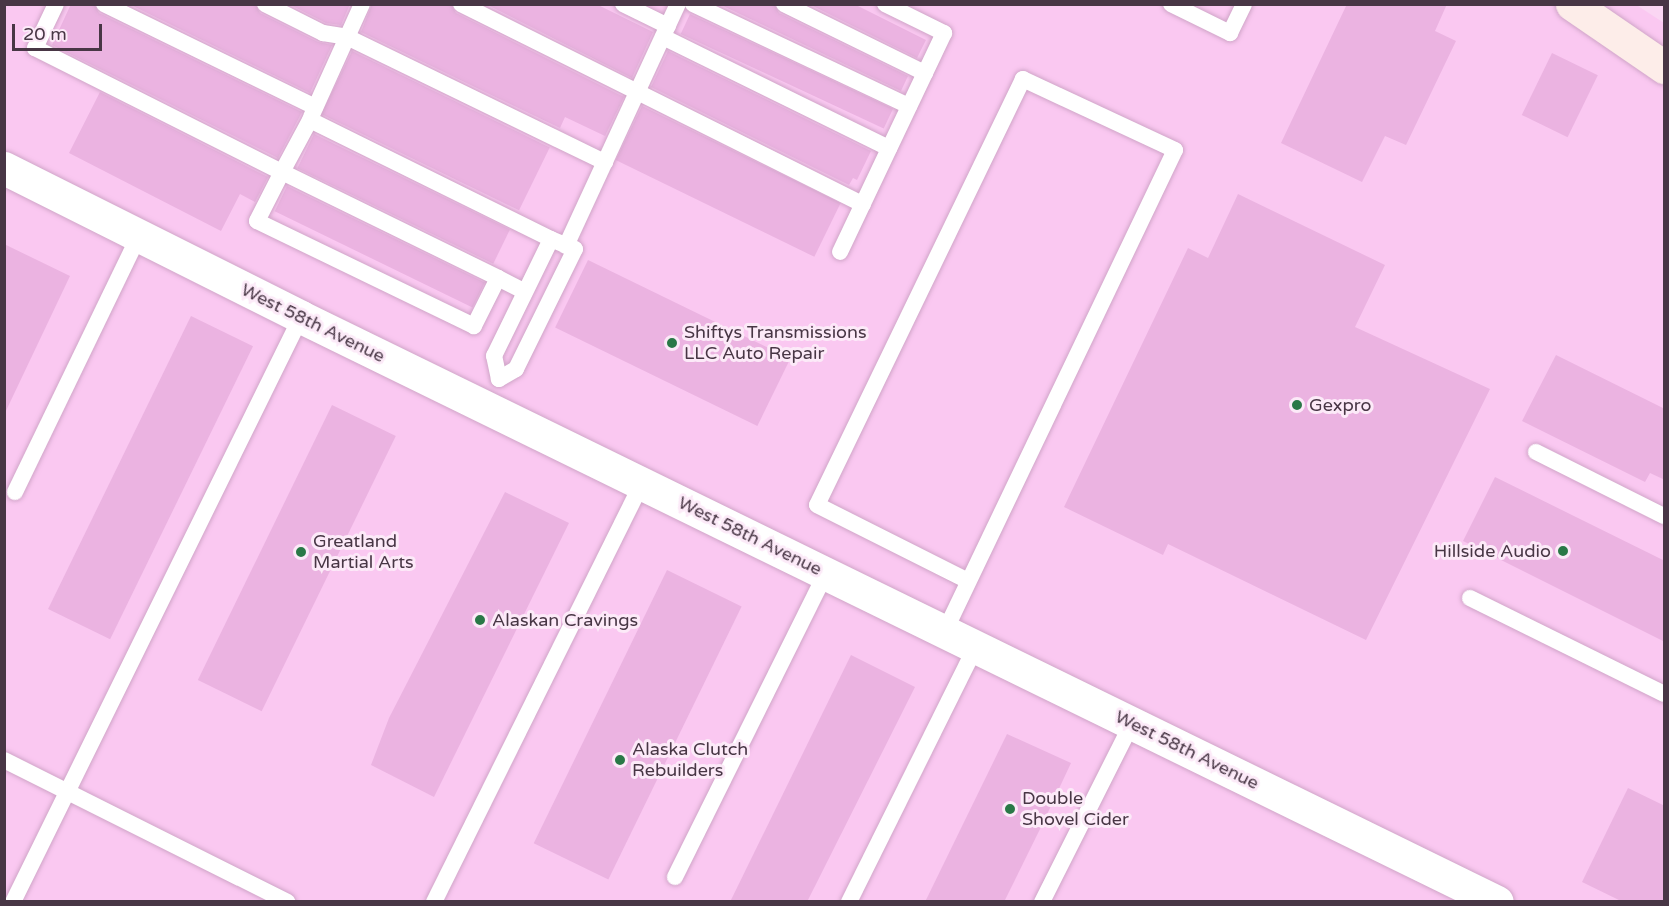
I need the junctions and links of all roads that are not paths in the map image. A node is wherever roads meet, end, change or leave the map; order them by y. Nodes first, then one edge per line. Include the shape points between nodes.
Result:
1 (56, 4) edge
2 (104, 4) edge
3 (265, 4) edge
4 (362, 4) edge
5 (461, 4) edge
6 (623, 4) edge
7 (678, 4) edge
8 (693, 4) edge
9 (784, 4) edge
10 (885, 4) edge
11 (1171, 4) edge
12 (1244, 4) edge
13 (1572, 4) edge
14 (666, 31) junction
15 (347, 37) junction
16 (1665, 67) edge
17 (925, 73) junction
18 (638, 91) junction
19 (909, 106) junction
20 (312, 114) junction
21 (889, 148) junction
22 (605, 162) junction
23 (4, 168) edge
24 (282, 172) junction
25 (863, 204) junction
26 (138, 237) junction
27 (564, 245) junction
28 (840, 252) dead end
29 (498, 278) junction
30 (525, 292) junction
31 (301, 318) junction
32 (491, 392) junction
33 (1536, 452) dead end
34 (642, 483) junction
35 (15, 492) dead end
36 (1665, 516) edge
37 (826, 573) junction
38 (969, 581) junction
39 (1470, 598) dead end
40 (945, 631) junction
41 (976, 646) junction
42 (1665, 694) edge
43 (1132, 723) junction
44 (4, 760) edge
45 (70, 791) junction
46 (675, 878) dead end
47 (13, 902) edge
48 (287, 902) edge
49 (434, 902) edge
50 (849, 902) edge
51 (1042, 902) edge
52 (1497, 902) edge

1 - 24 lane via 35,48
2 - 20 lane
3 - 15 lane via 323,33
4 - 15 lane
5 - 18 lane
6 - 14 lane
7 - 14 lane
8 - 19 lane
9 - 17 lane
10 - 17 lane via 944,33
11 - 12 lane via 1230,33
13 - 16 main road
14 - 18 lane
14 - 21 lane
15 - 20 lane
15 - 22 lane
17 - 19 lane
18 - 22 lane
18 - 25 lane
19 - 21 lane
20 - 24 lane
20 - 27 lane
21 - 25 lane
22 - 27 lane
23 - 26 street, West 58th Avenue
24 - 29 lane
24 - 29 lane via 257,221 474,326
25 - 28 lane
26 - 31 street, West 58th Avenue
26 - 35 lane
27 - 30 lane
27 - 32 lane via 516,369
29 - 30 lane
30 - 32 lane via 494,356
31 - 32 street, West 58th Avenue
31 - 45 lane
32 - 34 street, West 58th Avenue
33 - 36 lane
34 - 37 street, West 58th Avenue
34 - 49 lane
37 - 40 street, West 58th Avenue
37 - 46 lane
38 - 38 lane via 1175,150 1023,78 817,505
38 - 40 lane
39 - 42 lane
40 - 41 street, West 58th Avenue
41 - 43 street, West 58th Avenue
41 - 50 lane
43 - 51 lane
43 - 52 street, West 58th Avenue
44 - 45 lane
45 - 47 lane
45 - 48 lane

